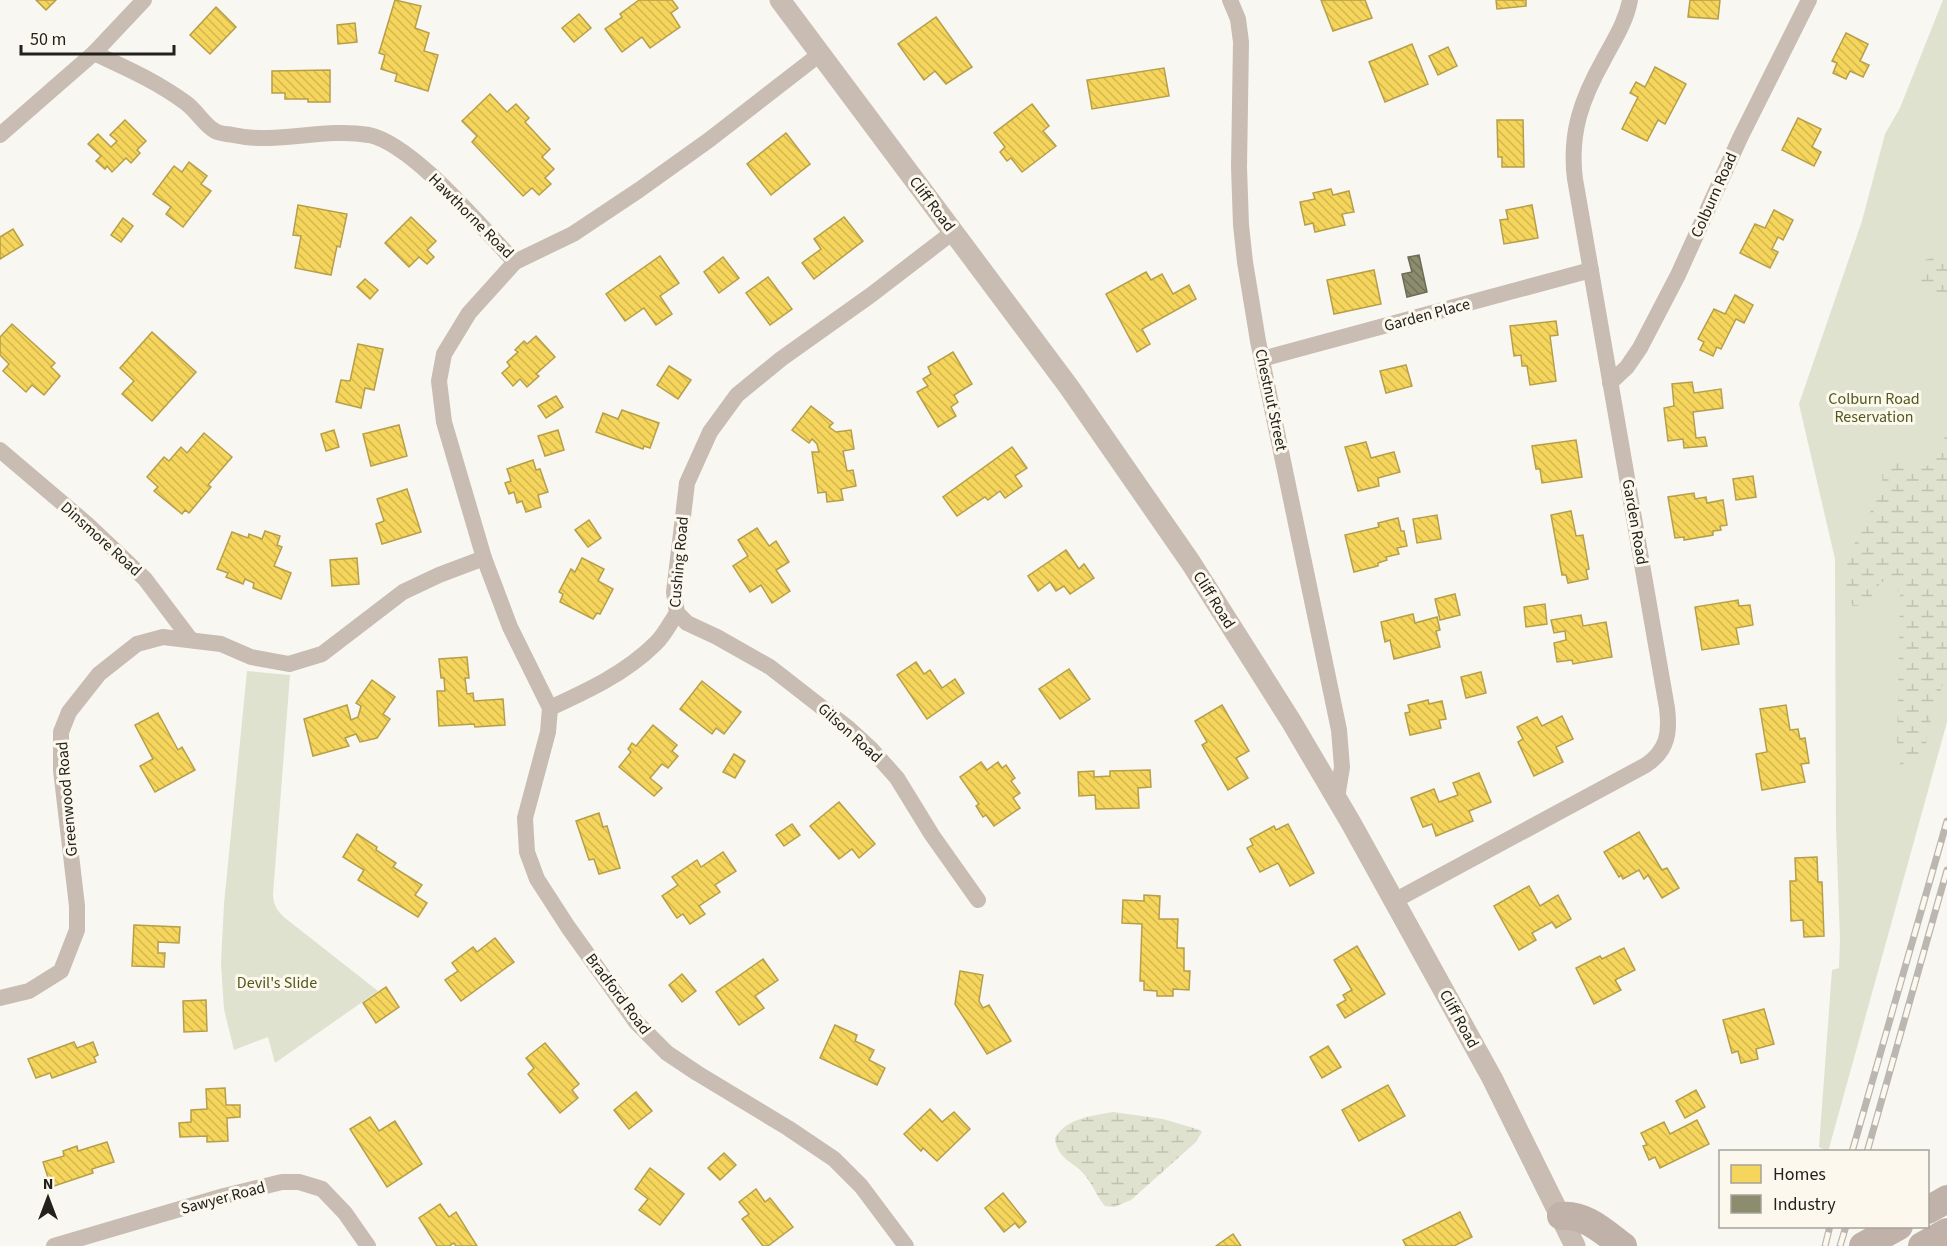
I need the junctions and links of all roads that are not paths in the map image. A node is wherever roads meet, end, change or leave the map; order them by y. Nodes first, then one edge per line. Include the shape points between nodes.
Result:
1 (144, 0) edge
2 (780, 0) edge
3 (1230, 0) edge
4 (1630, 0) edge
5 (1809, 0) edge
6 (94, 54) junction
7 (820, 54) junction
8 (0, 135) edge
9 (953, 232) junction
10 (515, 262) junction
11 (1591, 270) junction
12 (1262, 359) junction
13 (1610, 383) junction
14 (0, 450) edge
15 (484, 558) junction
16 (677, 613) junction
17 (191, 640) junction
18 (550, 708) junction
19 (1337, 798) junction
20 (978, 900) dead end
21 (1394, 901) junction
22 (0, 998) edge
23 (1947, 1199) edge
24 (1929, 1209) edge
25 (1561, 1216) junction
26 (1947, 1232) edge
27 (54, 1246) edge
28 (368, 1246) edge
29 (906, 1246) edge
30 (1575, 1246) edge
31 (1623, 1246) edge
32 (1922, 1246) edge

1 - 6 street
2 - 7 street, Cliff Road
3 - 12 street, Chestnut Street via 1240,36 1241,225
4 - 11 street, Garden Road via 1621,29 1586,96 1575,131 1574,167
5 - 13 street, Colburn Road via 1646,338 1627,367
6 - 8 street
6 - 10 street, Hawthorne Road via 148,77 188,105 216,132 249,139 338,132 370,135 396,146 436,180
7 - 9 street, Cliff Road
7 - 10 street, Hawthorne Road via 639,190 573,234
9 - 16 street, Cushing Road via 737,394 710,432 687,483 674,592
9 - 19 street, Cliff Road via 1069,387 1164,524
10 - 15 street via 469,313 444,354 439,381 444,422
11 - 12 street, Garden Place
11 - 13 street, Garden Road
12 - 19 street, Chestnut Street via 1339,730 1342,767
13 - 21 street, Garden Road via 1667,708 1665,742 1646,765
14 - 17 street, Dinsmore Road via 145,579
15 - 17 street, Greenwood Road via 403,592 322,654 289,664 251,657 221,644
15 - 18 street via 510,627
16 - 18 street, Cushing Road via 656,644 626,668
16 - 20 street, Gilson Road via 687,623 770,668 872,750 897,778
17 - 22 street, Greenwood Road via 163,637 137,644 99,674 69,712 62,732 62,770 77,930 62,971 29,992
18 - 29 street, Bradford Road via 548,732 525,818 527,852 537,879 568,927 636,1022 666,1053 834,1159 861,1186
19 - 21 street, Cliff Road
21 - 25 street, Cliff Road via 1492,1078
23 - 24 highway
25 - 30 street, Cliff Road
25 - 31 highway via 1584,1219
26 - 32 highway
27 - 28 street, Sawyer Road via 282,1182 322,1189

